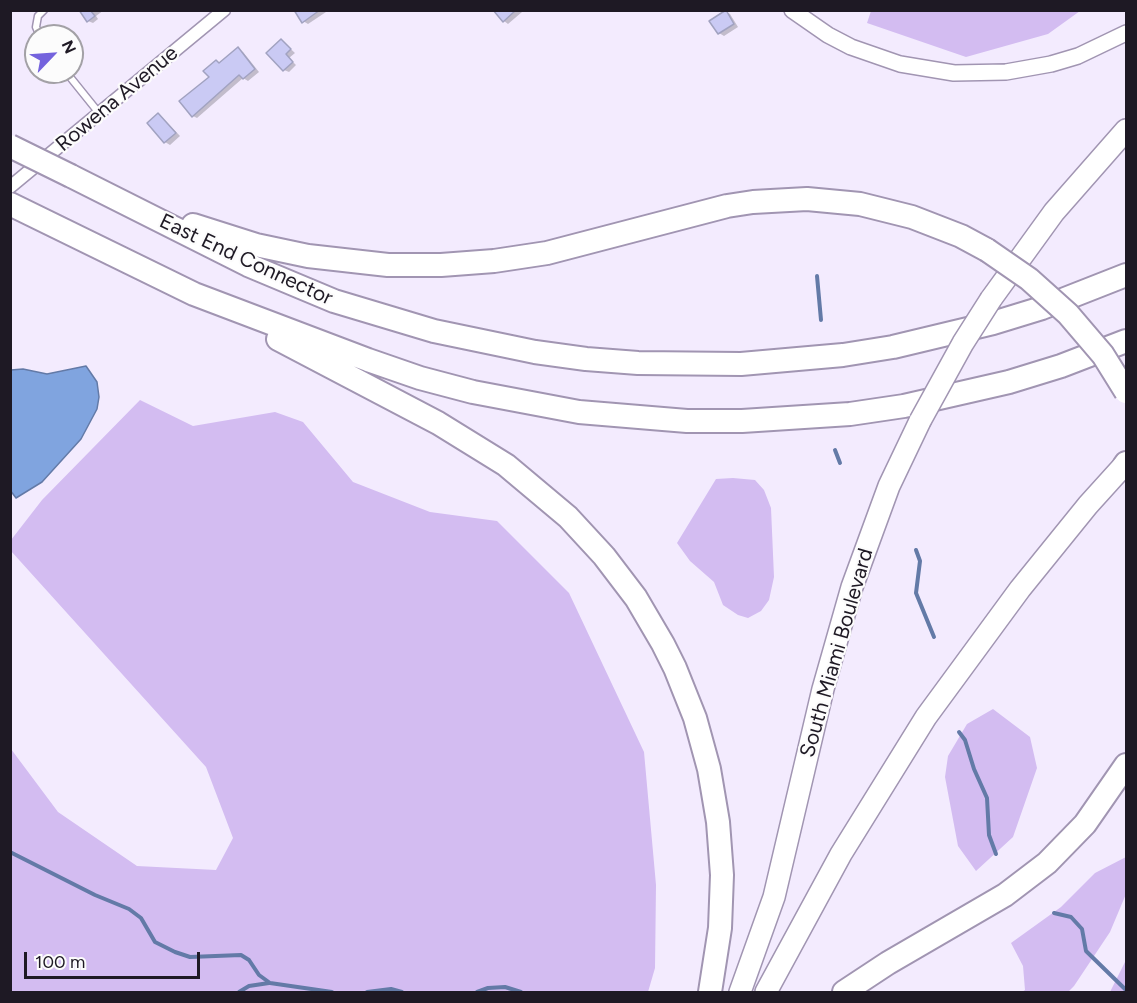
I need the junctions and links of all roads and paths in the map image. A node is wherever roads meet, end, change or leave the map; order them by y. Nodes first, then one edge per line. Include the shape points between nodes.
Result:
1 (44, 10) edge
2 (224, 10) edge
3 (792, 10) edge
4 (37, 24) edge
5 (1126, 33) edge
6 (76, 84) edge
7 (99, 113) junction
8 (1126, 130) edge
9 (10, 146) edge
10 (10, 187) edge
11 (124, 202) junction
12 (19, 208) edge
13 (1126, 274) edge
14 (194, 294) junction
15 (1126, 341) edge
16 (1126, 392) edge
17 (1126, 464) edge
18 (1126, 765) edge
19 (710, 993) edge
20 (741, 993) edge
21 (766, 993) edge
22 (844, 993) edge

1 - 4 lane
2 - 7 street, Rowena Avenue
3 - 5 street via 851,47 900,64 954,73 1006,72 1051,64 1086,53
6 - 7 lane
7 - 10 street, Rowena Avenue
8 - 20 highway, South Miami Boulevard, bridge via 1054,212 992,299 920,421 889,486 852,587 823,689 774,897
9 - 11 highway, East End Connector, bridge
11 - 13 highway, East End Connector via 285,282 383,317 504,347 638,363 741,364 893,347 1012,317
11 - 16 highway, bridge via 282,251 388,265 450,265 520,258 753,202 807,199 860,204 912,217 961,236 1029,279 1068,314 1103,355
12 - 14 highway, East End Connector
14 - 15 highway, East End Connector via 368,360 472,392 579,412 687,421 796,419 904,406 1009,382
14 - 19 highway via 484,450 555,504 620,576 675,668 695,718 709,769 722,875 720,928
17 - 21 highway via 1020,589 926,717 841,854
18 - 22 highway via 1085,824 1047,863 1005,895

